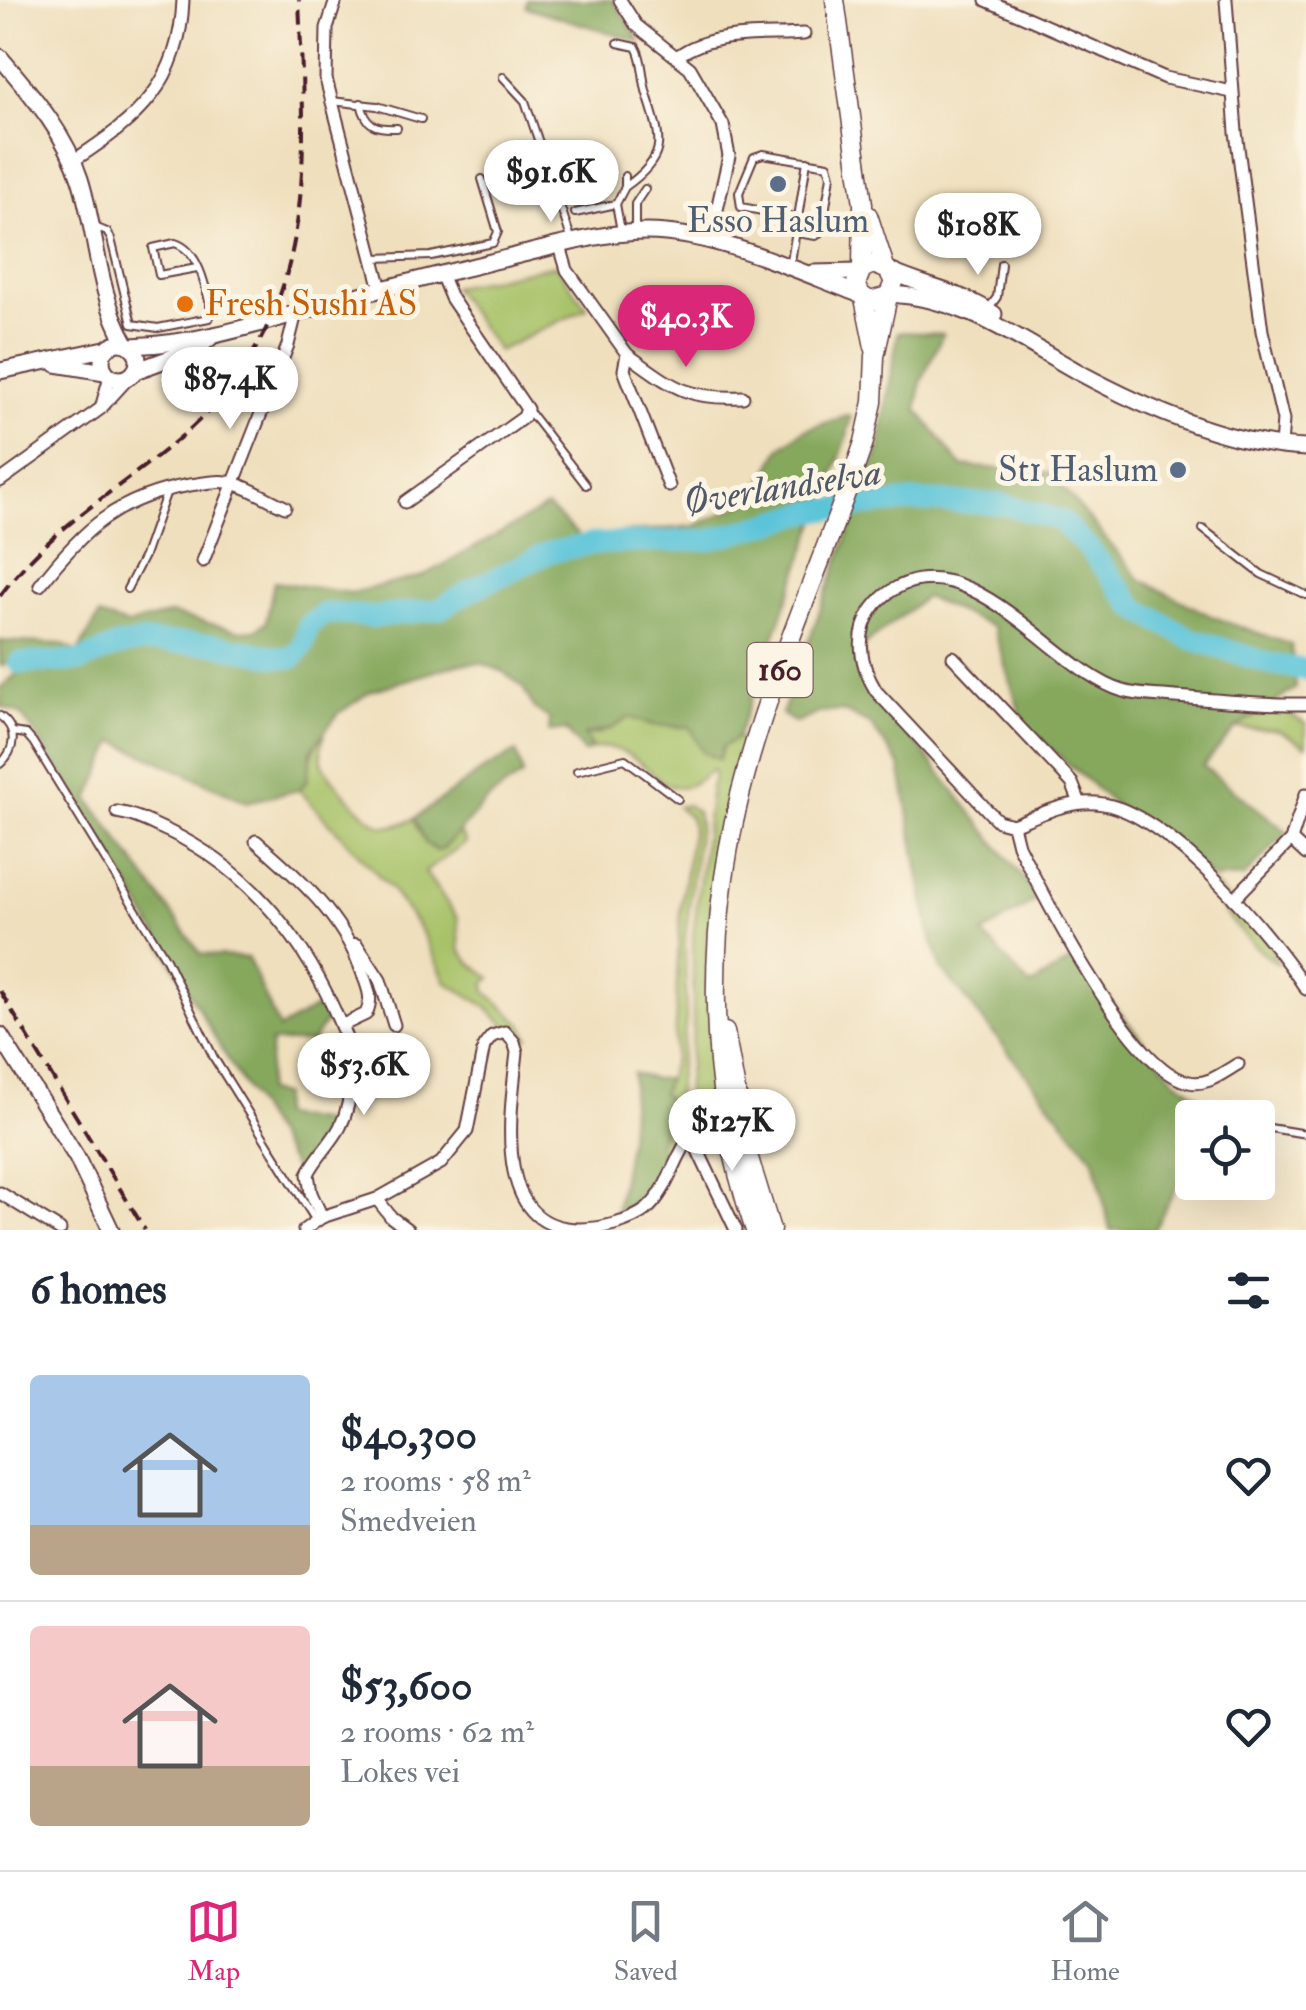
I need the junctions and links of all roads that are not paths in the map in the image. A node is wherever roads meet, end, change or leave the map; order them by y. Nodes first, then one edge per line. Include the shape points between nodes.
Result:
1 (183, 0) edge
2 (336, 0) edge
3 (620, 0) edge
4 (835, 0) edge
5 (986, 0) edge
6 (1226, 0) edge
7 (804, 34) dead end
8 (618, 43) dead end
9 (678, 56) junction
10 (0, 57) edge
11 (503, 78) dead end
12 (1232, 92) junction
13 (331, 101) junction
14 (361, 103) junction
15 (421, 119) dead end
16 (398, 128) dead end
17 (73, 161) junction
18 (807, 161) junction
19 (624, 176) dead end
20 (482, 179) dead end
21 (626, 186) junction
22 (645, 190) dead end
23 (616, 204) junction
24 (863, 204) junction
25 (575, 213) dead end
26 (800, 218) junction
27 (91, 227) junction
28 (628, 232) junction
29 (798, 233) junction
30 (710, 242) junction
31 (566, 244) junction
32 (374, 258) junction
33 (1001, 264) dead end
34 (197, 268) junction
35 (887, 268) junction
36 (798, 271) junction
37 (860, 271) junction
38 (441, 274) junction
39 (381, 289) junction
40 (889, 296) junction
41 (862, 297) junction
42 (296, 313) junction
43 (984, 313) junction
44 (214, 336) junction
45 (118, 346) junction
46 (627, 354) junction
47 (875, 356) junction
48 (27, 366) junction
49 (0, 371) edge
50 (107, 374) junction
51 (133, 374) junction
52 (743, 397) dead end
53 (100, 408) junction
54 (528, 409) junction
55 (1281, 446) junction
56 (1306, 448) edge
57 (0, 481) edge
58 (233, 482) junction
59 (586, 485) dead end
60 (668, 486) dead end
61 (167, 490) junction
62 (405, 502) dead end
63 (285, 508) dead end
64 (1203, 529) dead end
65 (203, 561) dead end
66 (40, 585) dead end
67 (127, 589) dead end
68 (1306, 595) edge
69 (954, 657) dead end
70 (1306, 704) edge
71 (0, 716) edge
72 (12, 732) junction
73 (0, 764) edge
74 (577, 771) dead end
75 (1306, 794) edge
76 (678, 799) dead end
77 (1080, 804) junction
78 (116, 812) dead end
79 (1013, 825) junction
80 (1291, 840) junction
81 (256, 841) dead end
82 (1306, 854) edge
83 (1234, 899) junction
84 (350, 944) junction
85 (1306, 989) edge
86 (394, 1025) dead end
87 (342, 1026) junction
88 (0, 1036) edge
89 (1238, 1064) dead end
90 (734, 1124) junction
91 (1275, 1129) edge
92 (1306, 1134) edge
93 (690, 1136) junction
94 (0, 1193) edge
95 (378, 1200) junction
96 (319, 1219) junction
97 (60, 1230) edge
98 (112, 1230) edge
99 (304, 1230) edge
100 (408, 1230) edge
101 (736, 1230) edge
102 (754, 1230) edge
103 (771, 1230) edge

1 - 17 street via 175,54 155,95
2 - 13 street via 325,50
3 - 9 street via 648,36
4 - 24 main road, 160
5 - 12 street via 1165,78
6 - 12 street
7 - 9 street via 709,41
8 - 21 lane via 640,53 660,133 649,164
9 - 30 street via 700,82 728,144
10 - 17 main road via 38,102
11 - 31 lane via 525,101
12 - 55 street via 1262,331 1283,420
13 - 14 lane
13 - 32 street
14 - 15 lane
14 - 16 lane via 373,127
17 - 27 main road
18 - 26 lane
18 - 26 lane via 758,155 740,193 746,210
18 - 29 lane via 828,165 831,176 820,234
19 - 21 lane
20 - 32 lane via 498,232 493,243 431,256
21 - 23 lane
22 - 28 lane
23 - 25 lane
23 - 28 lane
24 - 35 main road, 160
24 - 37 main road, 160
26 - 29 lane
27 - 34 lane via 111,239 132,324 158,328 210,314
27 - 45 main road
28 - 30 main road
28 - 31 main road
29 - 36 lane
30 - 36 main road
31 - 38 main road
31 - 46 street via 567,270
32 - 39 street
33 - 43 lane via 997,297
34 - 34 lane via 185,246 154,248 159,275
35 - 37 main road via 873,264
35 - 40 main road, 160 via 894,282
35 - 43 main road via 961,295
36 - 37 main road
36 - 41 main road
37 - 41 main road, 160
38 - 39 main road
38 - 54 street via 450,298
39 - 42 main road
40 - 41 main road via 876,302
40 - 43 main road via 936,299
40 - 47 main road, 160
41 - 47 main road, 160
42 - 44 main road
42 - 58 street
43 - 55 main road via 1135,400
44 - 45 main road
44 - 51 main road
45 - 48 main road
45 - 50 main road via 102,360
45 - 51 main road via 138,356
46 - 52 street via 692,394
46 - 60 street via 624,370
47 - 90 main road, 160 via 864,442 763,716 736,812 721,905 718,992
48 - 49 main road
48 - 50 main road via 67,364
50 - 51 main road
50 - 53 street
51 - 53 street
53 - 57 street
54 - 59 lane
54 - 62 street
55 - 56 main road
58 - 61 street
58 - 63 street
58 - 65 street
61 - 66 street via 96,522
61 - 67 lane
64 - 68 lane via 1261,574
69 - 77 street via 1072,783
70 - 79 street via 1128,692 1093,676 958,584 907,582 871,610 863,630 865,672 998,822
71 - 72 lane
72 - 73 lane via 11,750
72 - 96 lane via 33,742 166,960 214,1058
74 - 76 lane via 626,759
75 - 80 street
77 - 79 street
77 - 83 street via 1104,804 1142,820
78 - 87 street via 187,840 238,875 308,960
79 - 89 street via 1079,961 1156,1063 1174,1079 1193,1084
80 - 82 street
80 - 83 street
81 - 84 street via 312,891
83 - 85 street
84 - 86 street via 357,944 380,980
84 - 87 street via 371,1004
87 - 96 street via 350,1051 348,1099 342,1123 308,1174
88 - 98 main road via 78,1158
90 - 93 street
90 - 102 main road, 160
90 - 103 main road, 160
91 - 92 lane
93 - 95 street via 646,1210 594,1229 556,1228 538,1218 516,1182 511,1126 517,1052 505,1032 484,1046 467,1130 441,1163
93 - 101 street
94 - 97 street
95 - 96 street
95 - 100 street
96 - 99 street

